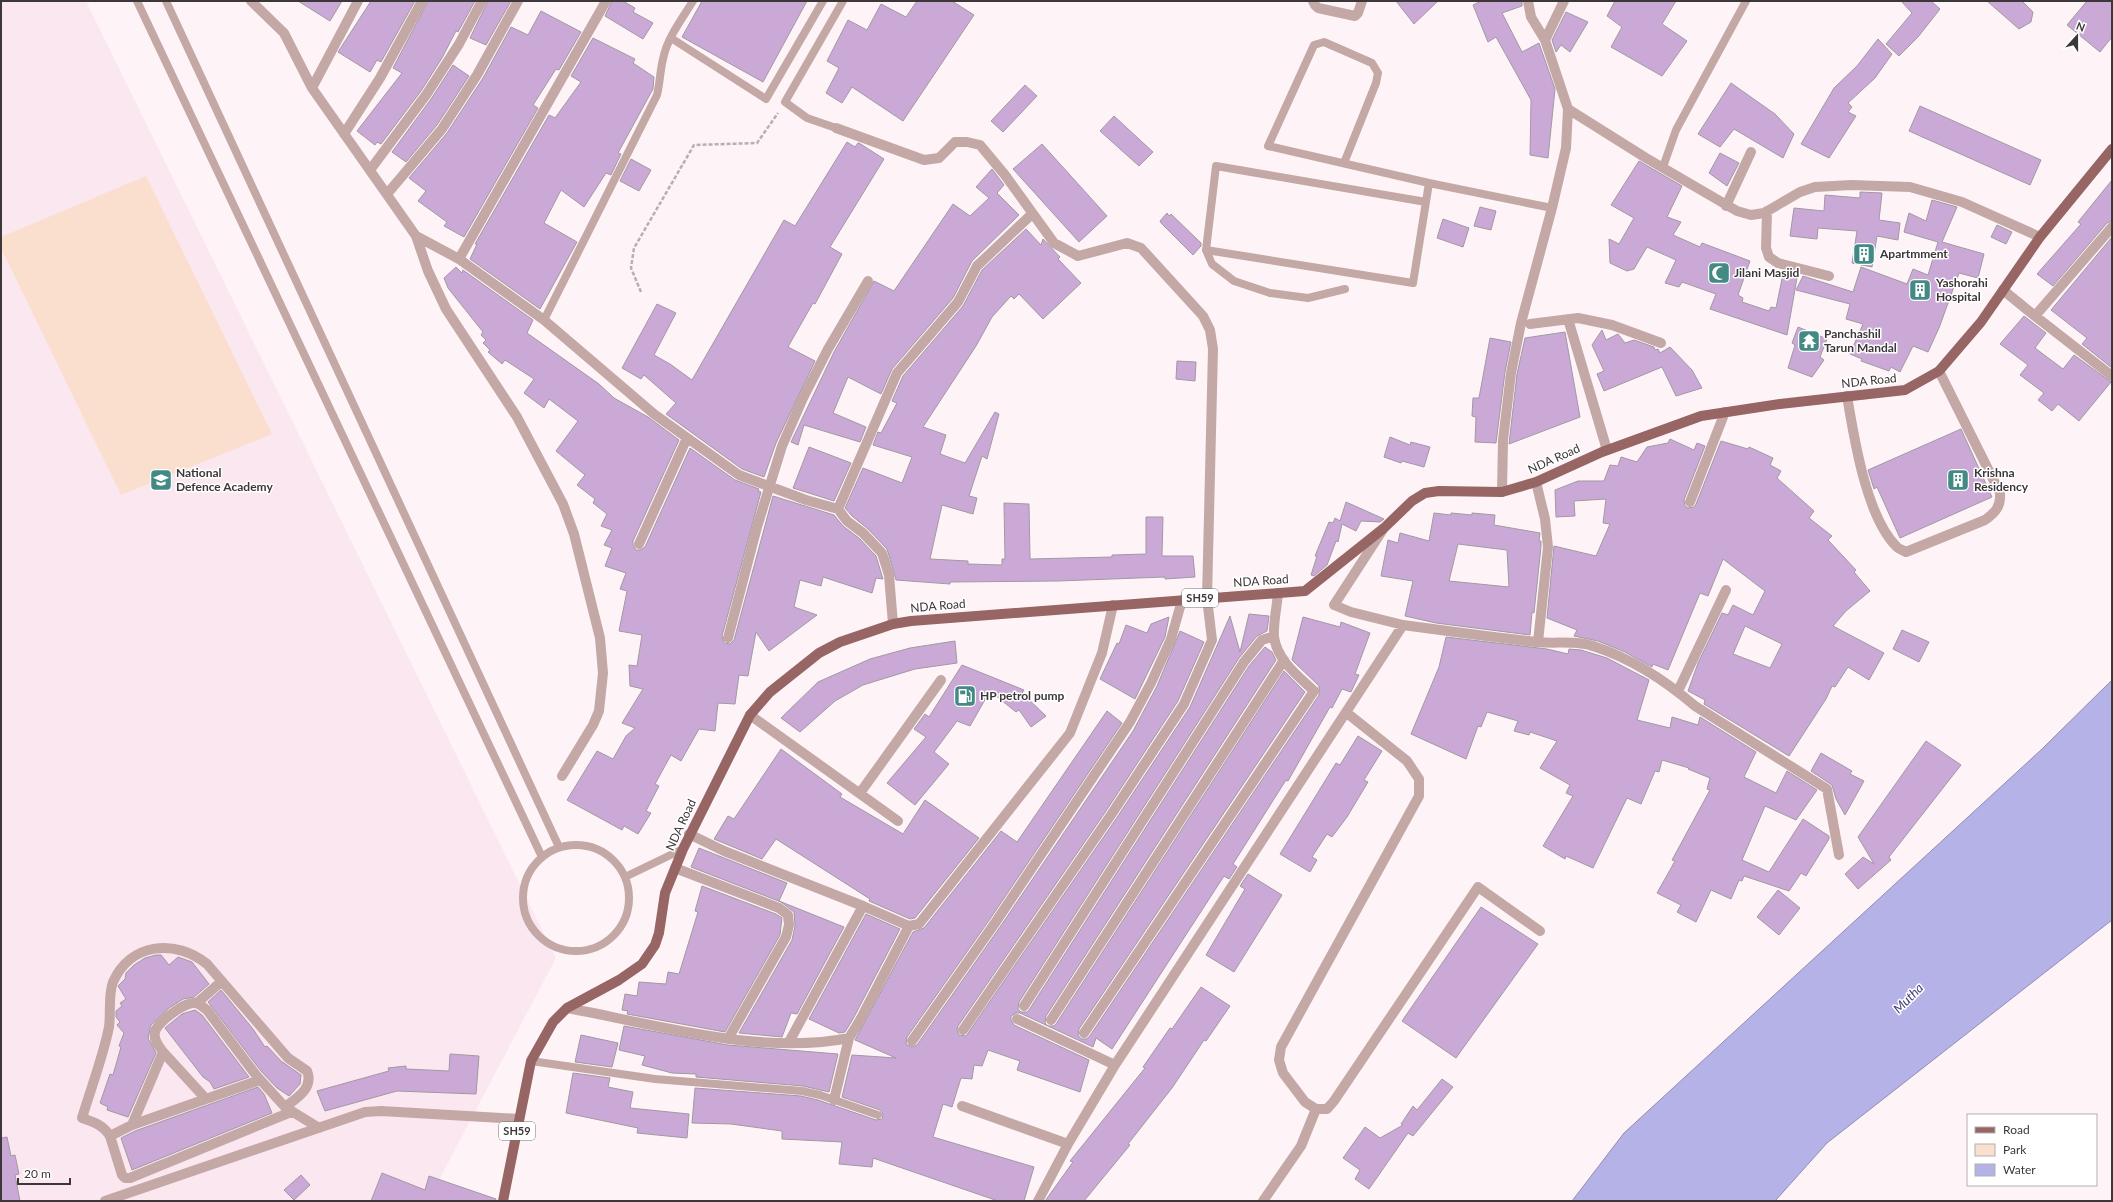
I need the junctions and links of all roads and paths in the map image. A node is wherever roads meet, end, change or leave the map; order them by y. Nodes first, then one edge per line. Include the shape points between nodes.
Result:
1 (137, 1) edge
2 (166, 1) edge
3 (251, 1) edge
4 (358, 1) edge
5 (422, 1) edge
6 (482, 1) edge
7 (518, 1) edge
8 (606, 1) edge
9 (693, 1) edge
10 (823, 1) edge
11 (842, 1) edge
12 (1313, 1) edge
13 (1362, 1) edge
14 (1528, 1) edge
15 (1564, 1) edge
16 (1746, 1) edge
17 (671, 38) junction
18 (1545, 40) junction
19 (312, 88) junction
20 (785, 102) junction
21 (1568, 109) junction
22 (836, 128) joint
23 (344, 134) junction
24 (2112, 149) edge
25 (1751, 152) dead end
26 (1344, 163) junction
27 (1663, 167) junction
28 (370, 170) junction
29 (1429, 183) junction
30 (387, 194) junction
31 (1426, 202) junction
32 (1726, 206) junction
33 (1552, 208) junction
34 (1767, 211) junction
35 (1032, 214) junction
36 (2112, 227) edge
37 (416, 236) junction
38 (2040, 237) junction
39 (1206, 250) junction
40 (459, 259) junction
41 (1829, 276) dead end
42 (868, 281) dead end
43 (1345, 289) dead end
44 (2003, 290) junction
45 (641, 292) dead end
46 (2035, 316) junction
47 (1568, 319) junction
48 (544, 320) junction
49 (1530, 324) dead end
50 (1661, 343) dead end
51 (1939, 371) junction
52 (2112, 376) edge
53 (1847, 396) junction
54 (1725, 412) junction
55 (687, 438) junction
56 (1607, 450) junction
57 (1536, 482) junction
58 (770, 486) junction
59 (1502, 492) junction
60 (1690, 502) dead end
61 (838, 509) junction
62 (1384, 528) junction
63 (639, 544) dead end
64 (1726, 590) dead end
65 (1278, 593) junction
66 (1207, 598) junction
67 (1182, 600) junction
68 (1114, 604) junction
69 (893, 624) junction
70 (1403, 625) junction
71 (1274, 636) junction
72 (728, 638) dead end
73 (1538, 642) junction
74 (1284, 660) junction
75 (941, 680) dead end
76 (1678, 691) junction
77 (1347, 713) junction
78 (750, 715) junction
79 (562, 776) dead end
80 (860, 793) junction
81 (898, 821) dead end
82 (689, 834) junction
83 (559, 847) junction
84 (683, 849) junction
85 (1839, 855) dead end
86 (542, 857) junction
87 (675, 868) junction
88 (625, 877) junction
89 (863, 906) junction
90 (909, 926) junction
91 (1540, 931) dead end
92 (222, 981) junction
93 (197, 1003) junction
94 (1024, 1006) dead end
95 (567, 1008) junction
96 (1017, 1019) dead end
97 (1051, 1020) dead end
98 (963, 1030) dead end
99 (1084, 1034) dead end
100 (849, 1038) junction
101 (728, 1039) junction
102 (912, 1041) dead end
103 (789, 1042) junction
104 (162, 1052) junction
105 (530, 1061) junction
106 (1115, 1065) junction
107 (260, 1080) junction
108 (206, 1099) junction
109 (834, 1100) junction
110 (962, 1106) dead end
111 (288, 1110) junction
112 (1316, 1110) junction
113 (878, 1115) dead end
114 (519, 1119) junction
115 (132, 1125) junction
116 (319, 1128) junction
117 (110, 1136) junction
118 (1068, 1144) junction
119 (105, 1201) edge
120 (503, 1201) edge
121 (1038, 1201) edge
122 (1263, 1201) edge

1 - 86 lane
2 - 83 lane
3 - 19 street via 284,33
4 - 19 street
5 - 23 street via 380,78
6 - 28 street via 459,44 426,95
7 - 30 street via 477,75 442,129
8 - 40 street
9 - 17 lane
10 - 17 lane via 766,99
11 - 20 lane
12 - 13 street via 1318,8 1355,16
14 - 18 street via 1530,17
15 - 18 street
16 - 27 lane via 1676,130
17 - 48 lane via 662,59 657,95
18 - 21 street
19 - 23 street
20 - 22 lane via 807,118
20 - 45 path via 757,143 694,145 634,248 631,268
21 - 27 street
21 - 33 street via 1566,148
22 - 35 street via 924,160 939,158 955,142 980,145
23 - 28 street
24 - 38 main road, NDA Road / SH59
25 - 32 street
26 - 26 lane via 1268,146 1314,46 1324,42 1372,63 1378,73
26 - 29 lane
27 - 32 street
28 - 30 street
29 - 31 lane
29 - 33 lane
30 - 37 street
31 - 39 lane via 1413,283
31 - 39 lane via 1216,166
32 - 34 street via 1751,215
33 - 59 street via 1523,316 1512,374 1504,440
34 - 38 street via 1800,192 1815,187 1910,187 1962,202
34 - 41 street via 1766,248 1769,257 1778,263
35 - 61 street via 977,266 958,302 897,373
35 - 66 street via 1054,243 1078,256 1127,243 1140,248 1203,316 1210,330 1213,349
36 - 46 street
37 - 40 street
37 - 79 street via 428,271 446,309 517,417 563,504 574,534 600,638 603,673 599,711
38 - 44 main road, NDA Road / SH59
39 - 43 lane via 1212,264 1234,281 1270,293 1308,298
40 - 48 street
42 - 58 street via 803,398 782,446
44 - 46 street
44 - 51 main road, NDA Road / SH59 via 1981,322
46 - 52 street
47 - 49 street
47 - 50 street via 1578,318 1612,325
47 - 56 street
48 - 55 street via 654,414
51 - 53 main road, NDA Road / SH59 via 1905,390
51 - 53 street via 2000,493 2000,503 1995,513 1985,520 1906,552 1896,547 1880,523 1864,479
53 - 54 main road, NDA Road / SH59
54 - 56 main road, NDA Road / SH59 via 1701,416
54 - 60 street
55 - 58 street via 739,475
55 - 63 street
56 - 57 main road, NDA Road / SH59
57 - 59 main road, NDA Road / SH59
57 - 73 street via 1545,519 1548,547
58 - 61 street
58 - 72 street
59 - 62 main road, NDA Road / SH59 via 1425,493 1412,501
61 - 69 street via 847,521 882,553 888,575
62 - 65 main road, NDA Road / SH59 via 1305,591
62 - 70 street via 1334,605 1350,612
64 - 76 street
65 - 66 main road, NDA Road / SH59
65 - 71 street
66 - 67 main road, NDA Road / SH59
66 - 98 street via 1212,640 1184,704
67 - 68 main road, NDA Road / SH59
67 - 102 street via 1171,639 1130,722 996,922
68 - 69 main road, NDA Road / SH59
68 - 90 street via 1102,653 1070,733 920,924
69 - 78 main road, NDA Road / SH59 via 840,642 819,653 770,692
70 - 73 street
70 - 77 street
71 - 74 street
71 - 94 street via 1262,640 1244,662
73 - 76 street via 1573,642 1595,646 1621,657
74 - 97 street
74 - 99 street via 1314,692
75 - 80 street
76 - 85 street via 1695,706 1827,788
77 - 106 street
77 - 112 street via 1407,761 1419,778 1419,796 1281,1047 1279,1060 1282,1074 1305,1102
78 - 80 street
78 - 82 main road, NDA Road / SH59
80 - 81 street
82 - 84 main road, NDA Road / SH59
82 - 89 street via 724,851
83 - 86 lane
83 - 88 lane via 589,847 604,853
84 - 87 main road, NDA Road
84 - 88 lane
86 - 88 lane via 530,871 523,888 523,906 529,924 541,938 557,947 575,951 593,948 609,939 621,926 628,909 629,893
87 - 95 main road, NDA Road via 666,893 655,945 642,964 619,980
87 - 101 street via 779,908 788,915 786,937
89 - 90 street
89 - 103 street
90 - 100 street
91 - 112 street via 1478,887 1334,1101 1327,1109
92 - 93 street
92 - 111 street via 288,1058 307,1071 307,1088
92 - 117 street via 198,956 169,946 148,950 122,967 113,983 109,1028 82,1118 96,1123
93 - 104 street via 186,1004 161,1023 155,1032 155,1040
93 - 107 street via 207,1010
95 - 101 street
95 - 105 main road, NDA Road via 553,1022
96 - 106 street
100 - 103 street via 829,1042
100 - 109 street
101 - 103 street
104 - 108 street
104 - 115 street
105 - 109 lane via 656,1079 802,1091
105 - 114 main road, NDA Road / SH59
106 - 118 street
107 - 108 street
107 - 111 street
108 - 115 street
109 - 113 lane
110 - 118 street
111 - 116 street
111 - 117 street via 130,1178 122,1175
112 - 122 street via 1301,1146
114 - 116 street via 381,1111 365,1112
114 - 120 main road, NDA Road / SH59
115 - 117 street
116 - 119 street
118 - 121 street

